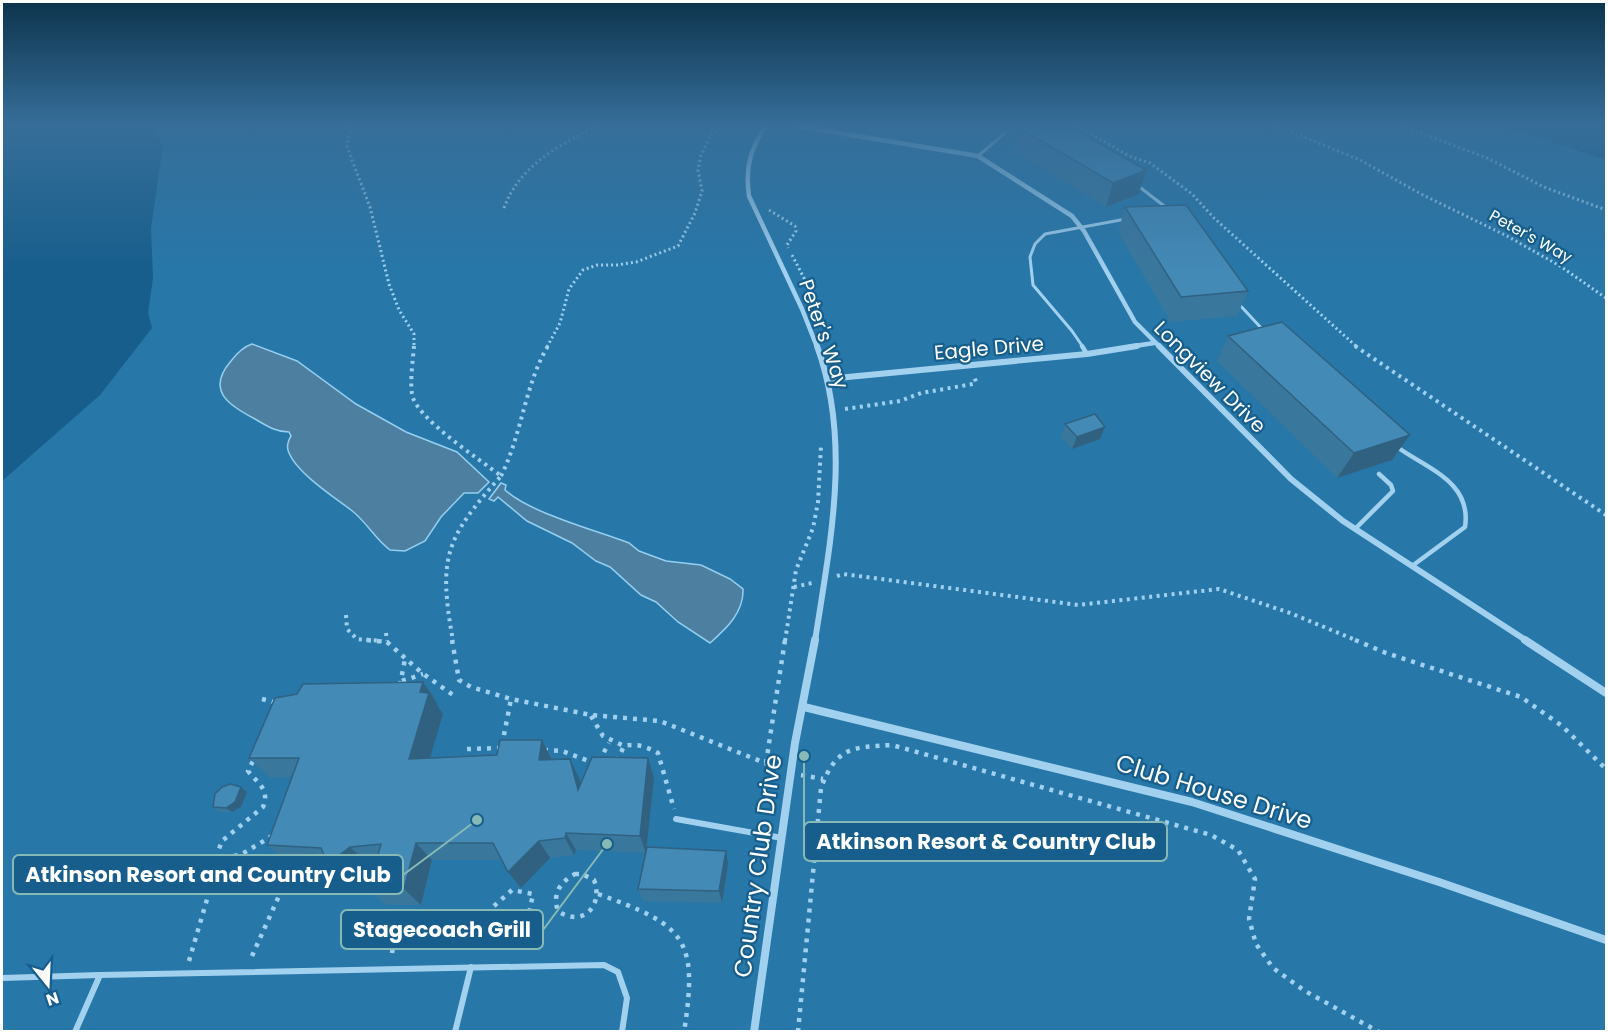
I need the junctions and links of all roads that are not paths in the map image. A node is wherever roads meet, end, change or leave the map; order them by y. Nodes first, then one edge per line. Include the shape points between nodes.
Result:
1 (746, 174) edge
2 (1007, 174) edge
3 (1130, 182) edge
4 (1172, 212) edge
5 (1129, 218) edge
6 (1080, 226) junction
7 (1232, 295) edge
8 (1267, 333) edge
9 (1154, 343) junction
10 (1087, 354) junction
11 (827, 379) junction
12 (1392, 443) edge
13 (1378, 474) dead end
14 (1355, 529) junction
15 (1412, 566) junction
16 (1606, 693) edge
17 (804, 707) junction
18 (676, 819) road end
19 (782, 838) junction
20 (1606, 940) edge
21 (471, 967) junction
22 (100, 975) junction
23 (2, 978) edge
24 (75, 1032) edge
25 (455, 1032) edge
26 (622, 1032) edge
27 (754, 1032) edge

1 - 11 street, Peter's Way via 749,196 798,297
2 - 6 street, Longview Drive via 1072,216
3 - 4 lane
5 - 6 lane
6 - 9 street, Longview Drive via 1135,322
6 - 10 lane via 1036,240 1030,276
7 - 8 lane
9 - 10 street, Eagle Drive
9 - 14 street, Longview Drive via 1291,479
10 - 11 street, Eagle Drive
11 - 17 street, Peter's Way via 837,433 837,494
12 - 15 lane via 1448,480 1465,503 1468,517 1465,527
13 - 14 lane via 1393,491
14 - 15 street, Longview Drive
15 - 16 street, Longview Drive
17 - 19 street, Country Club Drive
17 - 20 street, Club House Drive via 1192,802
18 - 19 lane
19 - 27 street, Country Club Drive
21 - 22 lane
21 - 25 lane
21 - 26 lane via 604,965 618,972 627,998
22 - 23 lane
22 - 24 lane

